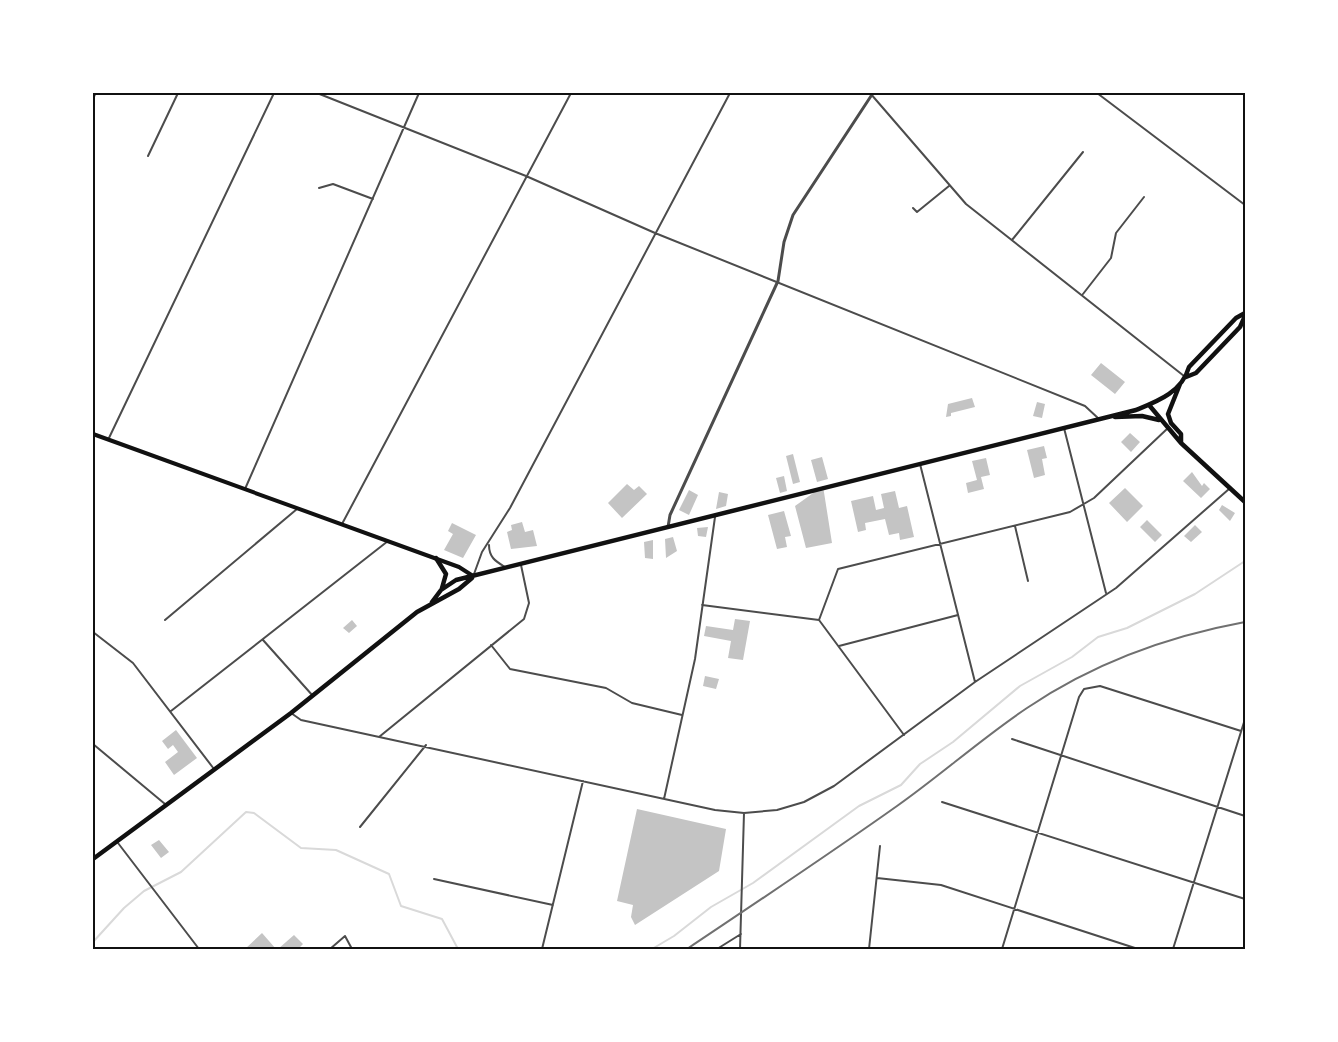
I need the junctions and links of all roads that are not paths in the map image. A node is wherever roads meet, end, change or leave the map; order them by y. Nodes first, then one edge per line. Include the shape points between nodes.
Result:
1 (94, 93) edge
2 (178, 93) edge
3 (274, 93) edge
4 (317, 93) edge
5 (419, 93) edge
6 (571, 93) edge
7 (730, 93) edge
8 (1097, 93) edge
9 (871, 94) edge
10 (93, 98) edge
11 (403, 128) junction
12 (1083, 152) dead end
13 (148, 156) dead end
14 (526, 176) junction
15 (949, 186) junction
16 (319, 188) dead end
17 (1144, 197) dead end
18 (372, 199) junction
19 (1245, 206) edge
20 (913, 208) dead end
21 (655, 232) junction
22 (1012, 240) junction
23 (778, 281) junction
24 (1082, 294) junction
25 (1245, 315) edge
26 (1186, 377) junction
27 (1180, 384) junction
28 (1149, 405) junction
29 (1110, 417) junction
30 (1099, 419) junction
31 (1159, 420) junction
32 (1064, 428) junction
33 (1168, 428) junction
34 (93, 434) edge
35 (108, 440) junction
36 (1181, 443) junction
37 (920, 464) junction
38 (245, 489) junction
39 (1229, 489) junction
40 (1245, 502) edge
41 (1084, 505) junction
42 (297, 508) junction
43 (714, 516) junction
44 (342, 524) junction
45 (1015, 526) junction
46 (668, 528) junction
47 (388, 541) junction
48 (940, 542) junction
49 (489, 544) junction
50 (436, 558) junction
51 (521, 565) junction
52 (507, 569) junction
53 (474, 576) junction
54 (1028, 581) dead end
55 (441, 590) junction
56 (1107, 594) junction
57 (432, 602) junction
58 (702, 605) junction
59 (958, 615) junction
60 (165, 620) dead end
61 (819, 620) junction
62 (93, 632) edge
63 (263, 640) junction
64 (491, 645) junction
65 (838, 646) junction
66 (975, 682) junction
67 (314, 696) junction
68 (171, 711) junction
69 (291, 713) junction
70 (682, 715) junction
71 (1245, 720) edge
72 (1241, 731) junction
73 (904, 735) junction
74 (379, 737) junction
75 (1012, 739) dead end
76 (93, 744) edge
77 (426, 745) junction
78 (1061, 756) junction
79 (214, 769) junction
80 (583, 781) junction
81 (664, 799) junction
82 (942, 802) dead end
83 (165, 804) junction
84 (1218, 807) junction
85 (744, 813) junction
86 (1245, 816) edge
87 (360, 827) dead end
88 (1038, 833) junction
89 (117, 841) junction
90 (880, 846) dead end
91 (93, 859) edge
92 (877, 878) junction
93 (434, 879) dead end
94 (1194, 883) junction
95 (1245, 899) edge
96 (553, 906) junction
97 (1014, 909) junction
98 (741, 934) junction
99 (199, 949) edge
100 (330, 949) edge
101 (352, 949) edge
102 (542, 949) edge
103 (717, 949) edge
104 (740, 949) edge
105 (868, 949) edge
106 (1002, 949) edge
107 (1138, 949) edge
108 (1173, 949) edge

1 - 10 street
2 - 13 street
3 - 35 street
4 - 11 street
5 - 11 street
6 - 14 street
7 - 21 street
8 - 19 street
9 - 15 street
9 - 23 street via 793,215
11 - 14 street
11 - 18 street
12 - 22 street
14 - 21 street
14 - 44 street
15 - 20 street via 917,212
15 - 22 street
16 - 18 street via 333,184
17 - 24 street via 1116,233 1111,258
18 - 38 street
21 - 23 street
21 - 49 street
22 - 24 street
23 - 30 street via 1085,406
23 - 46 street via 670,515
24 - 26 street
25 - 26 main road via 1240,327 1196,374
25 - 26 main road via 1236,318 1189,367
26 - 27 main road
27 - 28 main road
27 - 36 main road via 1168,414 1181,434
28 - 29 main road
28 - 31 main road
29 - 30 main road
29 - 31 main road
30 - 32 main road
31 - 33 main road
32 - 37 main road
32 - 41 street
33 - 36 main road
33 - 41 street
34 - 35 main road
35 - 38 main road
36 - 39 main road
37 - 43 main road
37 - 48 street
38 - 42 main road
39 - 40 main road
39 - 56 street
41 - 45 street via 1059,516
41 - 56 street
42 - 44 main road
42 - 60 street
43 - 46 main road
43 - 58 street
44 - 47 main road
45 - 48 street
45 - 54 street
46 - 51 main road
47 - 50 main road
47 - 63 street
48 - 59 street
48 - 61 street via 838,569
49 - 52 street via 492,558
49 - 53 street via 477,562
50 - 53 main road
50 - 55 main road via 446,574
51 - 52 main road
51 - 64 street via 529,603 527,614
52 - 53 main road
53 - 55 main road via 456,580
53 - 57 main road via 459,589
55 - 57 main road
56 - 66 street
57 - 67 main road
58 - 61 street
58 - 70 street
59 - 65 street
59 - 66 street
61 - 65 street
62 - 68 street via 134,663
63 - 67 street
63 - 68 street
64 - 70 street via 510,669 606,688 632,703
64 - 74 street
65 - 73 street
66 - 73 street
67 - 69 main road
68 - 79 street
69 - 74 street via 301,720
69 - 79 main road
70 - 81 street
71 - 72 street
72 - 78 street via 1100,686 1084,689 1079,697
72 - 84 street
73 - 85 street via 819,795 790,806
74 - 77 street
75 - 78 street
76 - 83 street
77 - 80 street
77 - 87 street
78 - 84 street
78 - 88 street
79 - 83 main road
80 - 81 street
80 - 96 street
81 - 85 street
82 - 88 street
83 - 89 main road
84 - 86 street
84 - 94 street
85 - 98 street
88 - 94 street
88 - 97 street
89 - 91 main road
89 - 99 street
90 - 92 street
92 - 97 street via 941,885
92 - 105 street
93 - 96 street
94 - 95 street
94 - 108 street
96 - 102 street
97 - 106 street
97 - 107 street
98 - 103 street
98 - 104 street
100 - 101 street via 345,936

